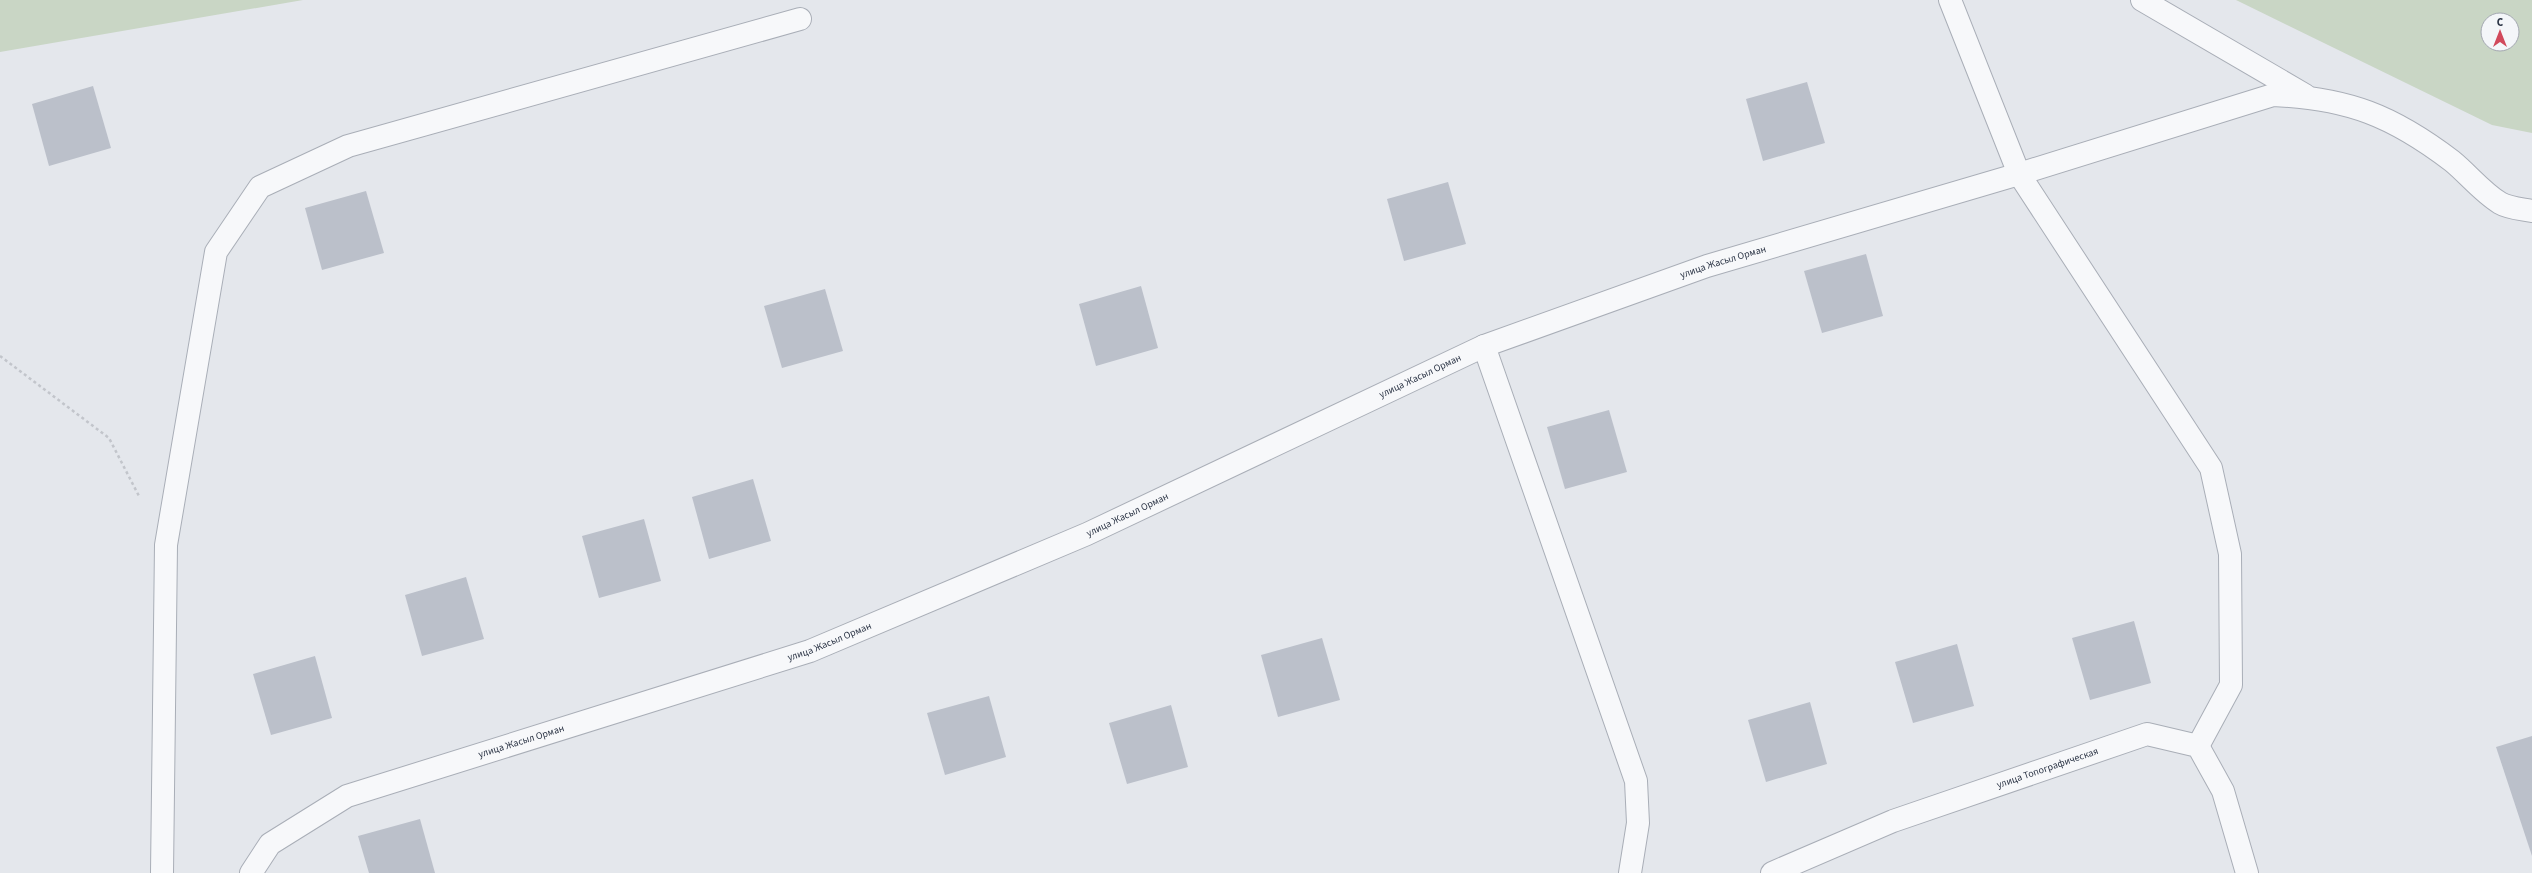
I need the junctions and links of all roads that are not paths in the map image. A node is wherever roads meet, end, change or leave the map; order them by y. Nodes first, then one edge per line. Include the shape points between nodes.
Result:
1 (1950, 0) edge
2 (2142, 0) edge
3 (800, 19) dead end
4 (2308, 96) junction
5 (2019, 174) junction
6 (2532, 211) edge
7 (1484, 346) junction
8 (2198, 746) junction
9 (162, 873) edge
10 (250, 873) edge
11 (1630, 873) edge
12 (1772, 873) edge
13 (2247, 873) edge

1 - 5 street
2 - 4 street
3 - 9 street via 348,146 260,187 216,252 166,545
4 - 5 street, улица Жасыл Орман via 2273,95
4 - 6 street via 2342,102 2382,116 2452,161 2500,204
5 - 7 street, улица Жасыл Орман via 1707,266
5 - 8 street via 2211,468 2230,554 2231,685
7 - 10 street, улица Жасыл Орман via 1087,534 810,651 347,796 270,844
7 - 11 street via 1636,780 1638,823
8 - 12 street, улица Топографическая via 2147,734 1893,821
8 - 13 street via 2223,791

